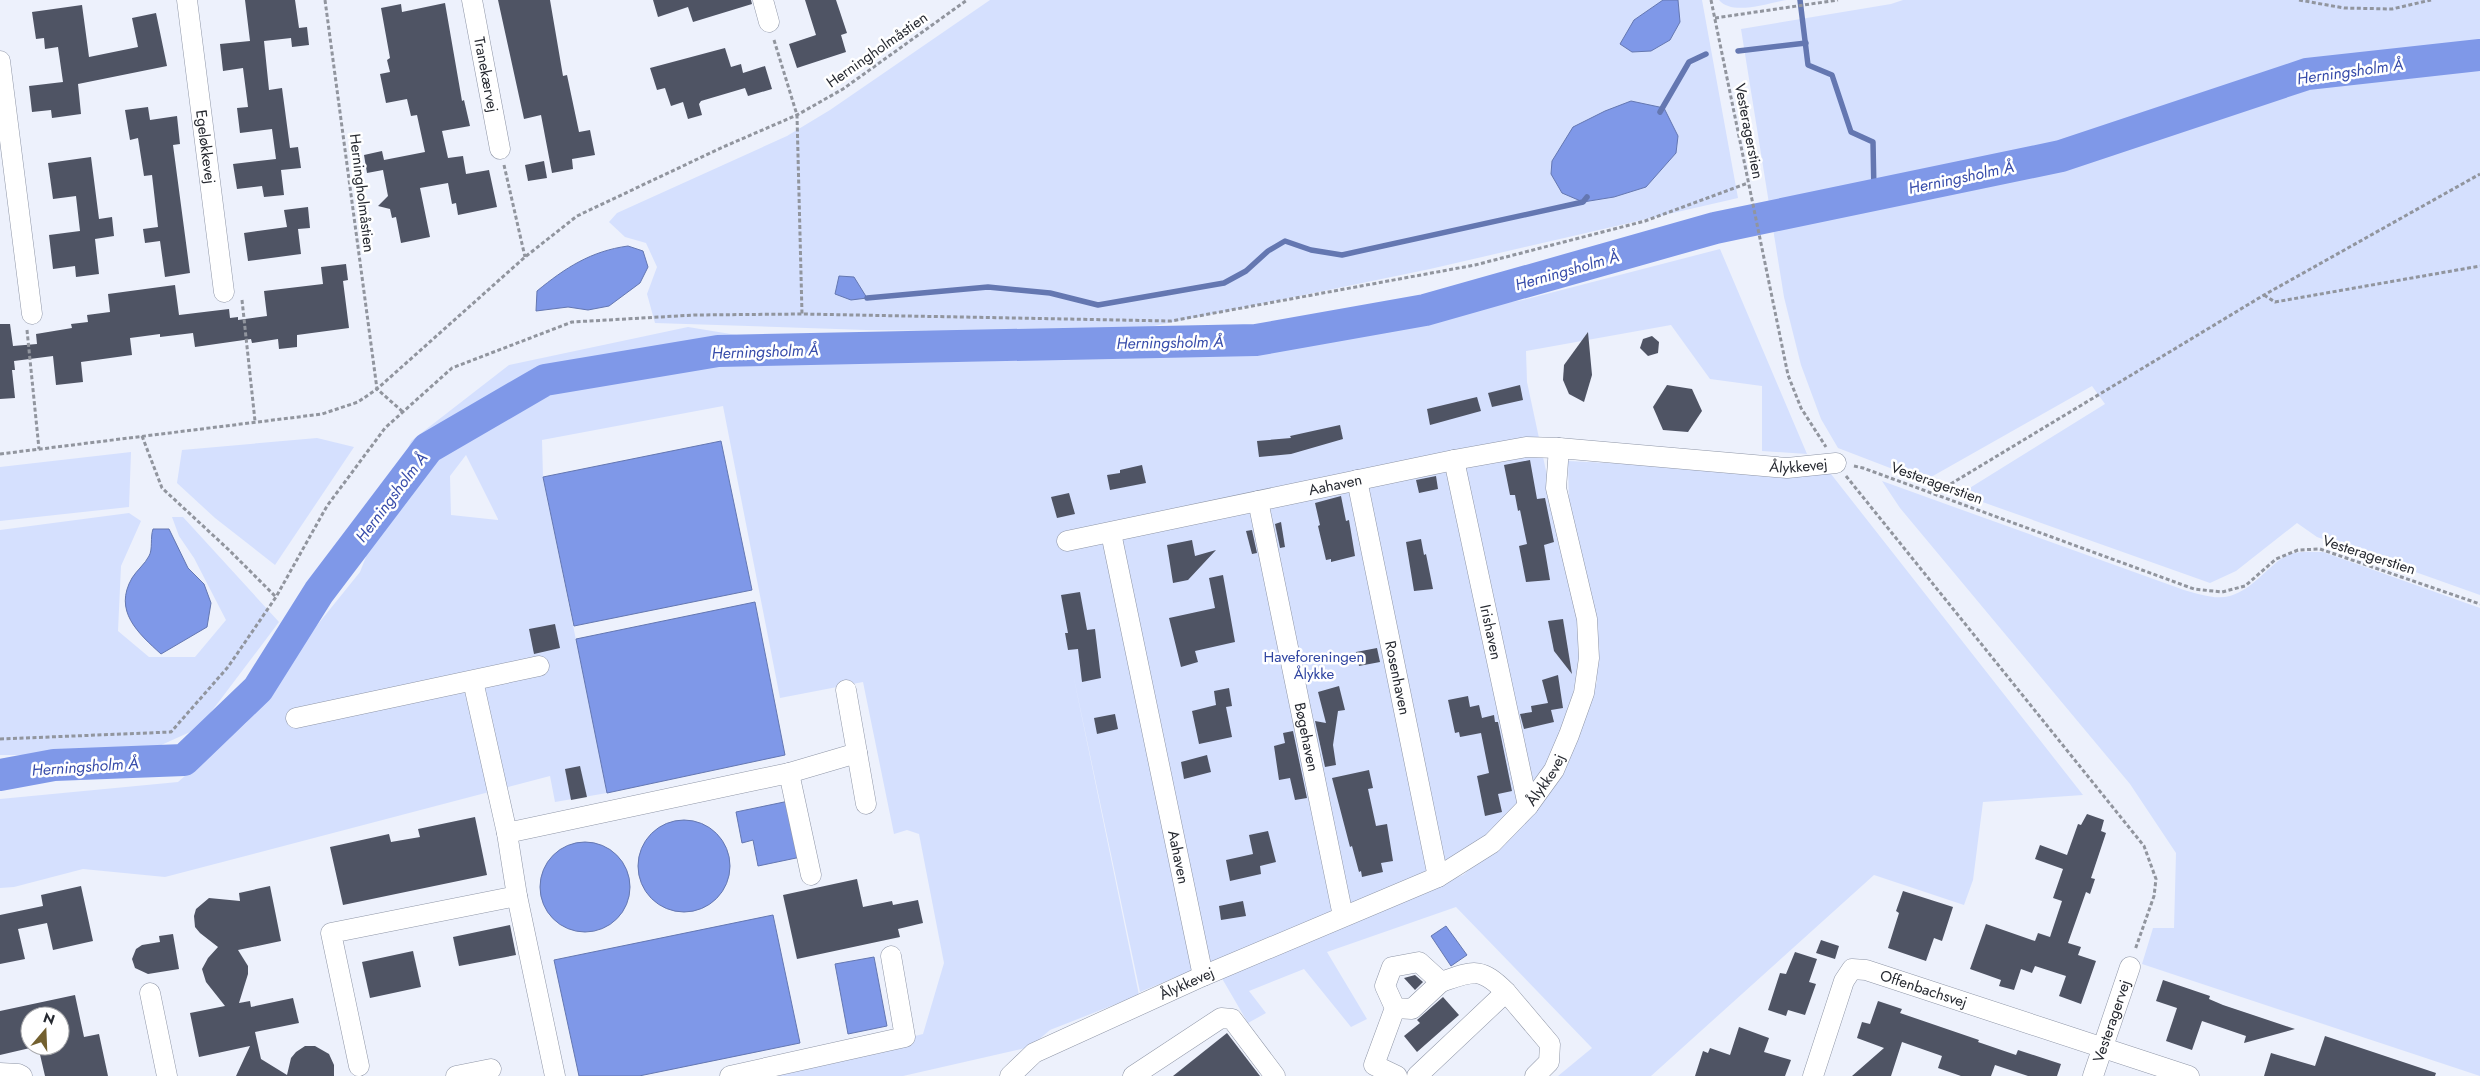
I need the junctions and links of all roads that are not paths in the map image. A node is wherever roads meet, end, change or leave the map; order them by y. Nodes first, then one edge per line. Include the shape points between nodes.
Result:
1 (187, 0) edge
2 (472, 0) edge
3 (763, 0) edge
4 (769, 22) road end
5 (0, 61) edge
6 (500, 149) road end
7 (224, 292) road end
8 (32, 314) road end
9 (1559, 448) junction
10 (1454, 460) junction
11 (1836, 463) road end
12 (1357, 480) junction
13 (1258, 500) junction
14 (1111, 533) junction
15 (1066, 541) dead end
16 (539, 666) dead end
17 (473, 681) junction
18 (846, 690) dead end
19 (296, 718) dead end
20 (857, 753) junction
21 (790, 773) junction
22 (866, 804) dead end
23 (1528, 806) junction
24 (507, 833) junction
25 (811, 875) dead end
26 (1438, 877) junction
27 (517, 896) junction
28 (1343, 916) junction
29 (890, 956) dead end
30 (2130, 967) road end
31 (1203, 976) junction
32 (1440, 982) junction
33 (1506, 992) junction
34 (150, 993) dead end
35 (1395, 1008) junction
36 (2103, 1047) junction
37 (359, 1066) dead end
38 (491, 1069) dead end
39 (1368, 1070) edge
40 (0, 1072) edge
41 (22, 1076) edge
42 (166, 1076) edge
43 (456, 1076) edge
44 (555, 1076) edge
45 (730, 1076) edge
46 (1010, 1076) edge
47 (1133, 1076) edge
48 (1275, 1076) edge
49 (1397, 1076) edge
50 (1417, 1076) edge
51 (1535, 1076) edge
52 (1812, 1076) edge
53 (2093, 1076) edge
54 (2189, 1076) edge

1 - 7 street, Egeløkkevej
2 - 6 street, Tranekærvej
3 - 4 street
5 - 8 street
9 - 10 street, Aahaven via 1526,447
9 - 11 street, Ålykkevej via 1787,468
9 - 23 street, Ålykkevej via 1556,488 1587,619 1589,658 1584,693 1569,735 1554,770
10 - 12 street, Aahaven
10 - 23 street, Irishaven
12 - 13 street, Aahaven
12 - 26 street, Rosenhaven
13 - 14 street, Aahaven
13 - 28 street, Bøgehaven
14 - 15 street, Aahaven
14 - 31 street, Aahaven
16 - 17 street
17 - 19 street
17 - 24 street
18 - 20 street
20 - 21 street
20 - 22 street
21 - 24 street
21 - 25 street
23 - 26 street, Ålykkevej via 1492,843
24 - 27 street
26 - 28 street, Ålykkevej
27 - 37 street via 331,933
27 - 44 street
28 - 31 street, Ålykkevej
29 - 45 street via 905,1037
30 - 36 street, Vesteragervej
31 - 46 street, Ålykkevej via 1034,1053
32 - 33 street via 1471,972 1490,976
32 - 35 street via 1412,1009
32 - 35 street via 1419,962 1392,967 1385,986
33 - 50 street
33 - 51 street via 1550,1044 1549,1062
34 - 42 street
35 - 39 street
36 - 52 street, Offenbachsvej via 1866,970 1852,969 1844,981
36 - 53 street, Vesteragervej
36 - 54 street
38 - 43 street
39 - 49 street
40 - 41 street
47 - 48 street via 1220,1018 1232,1018

